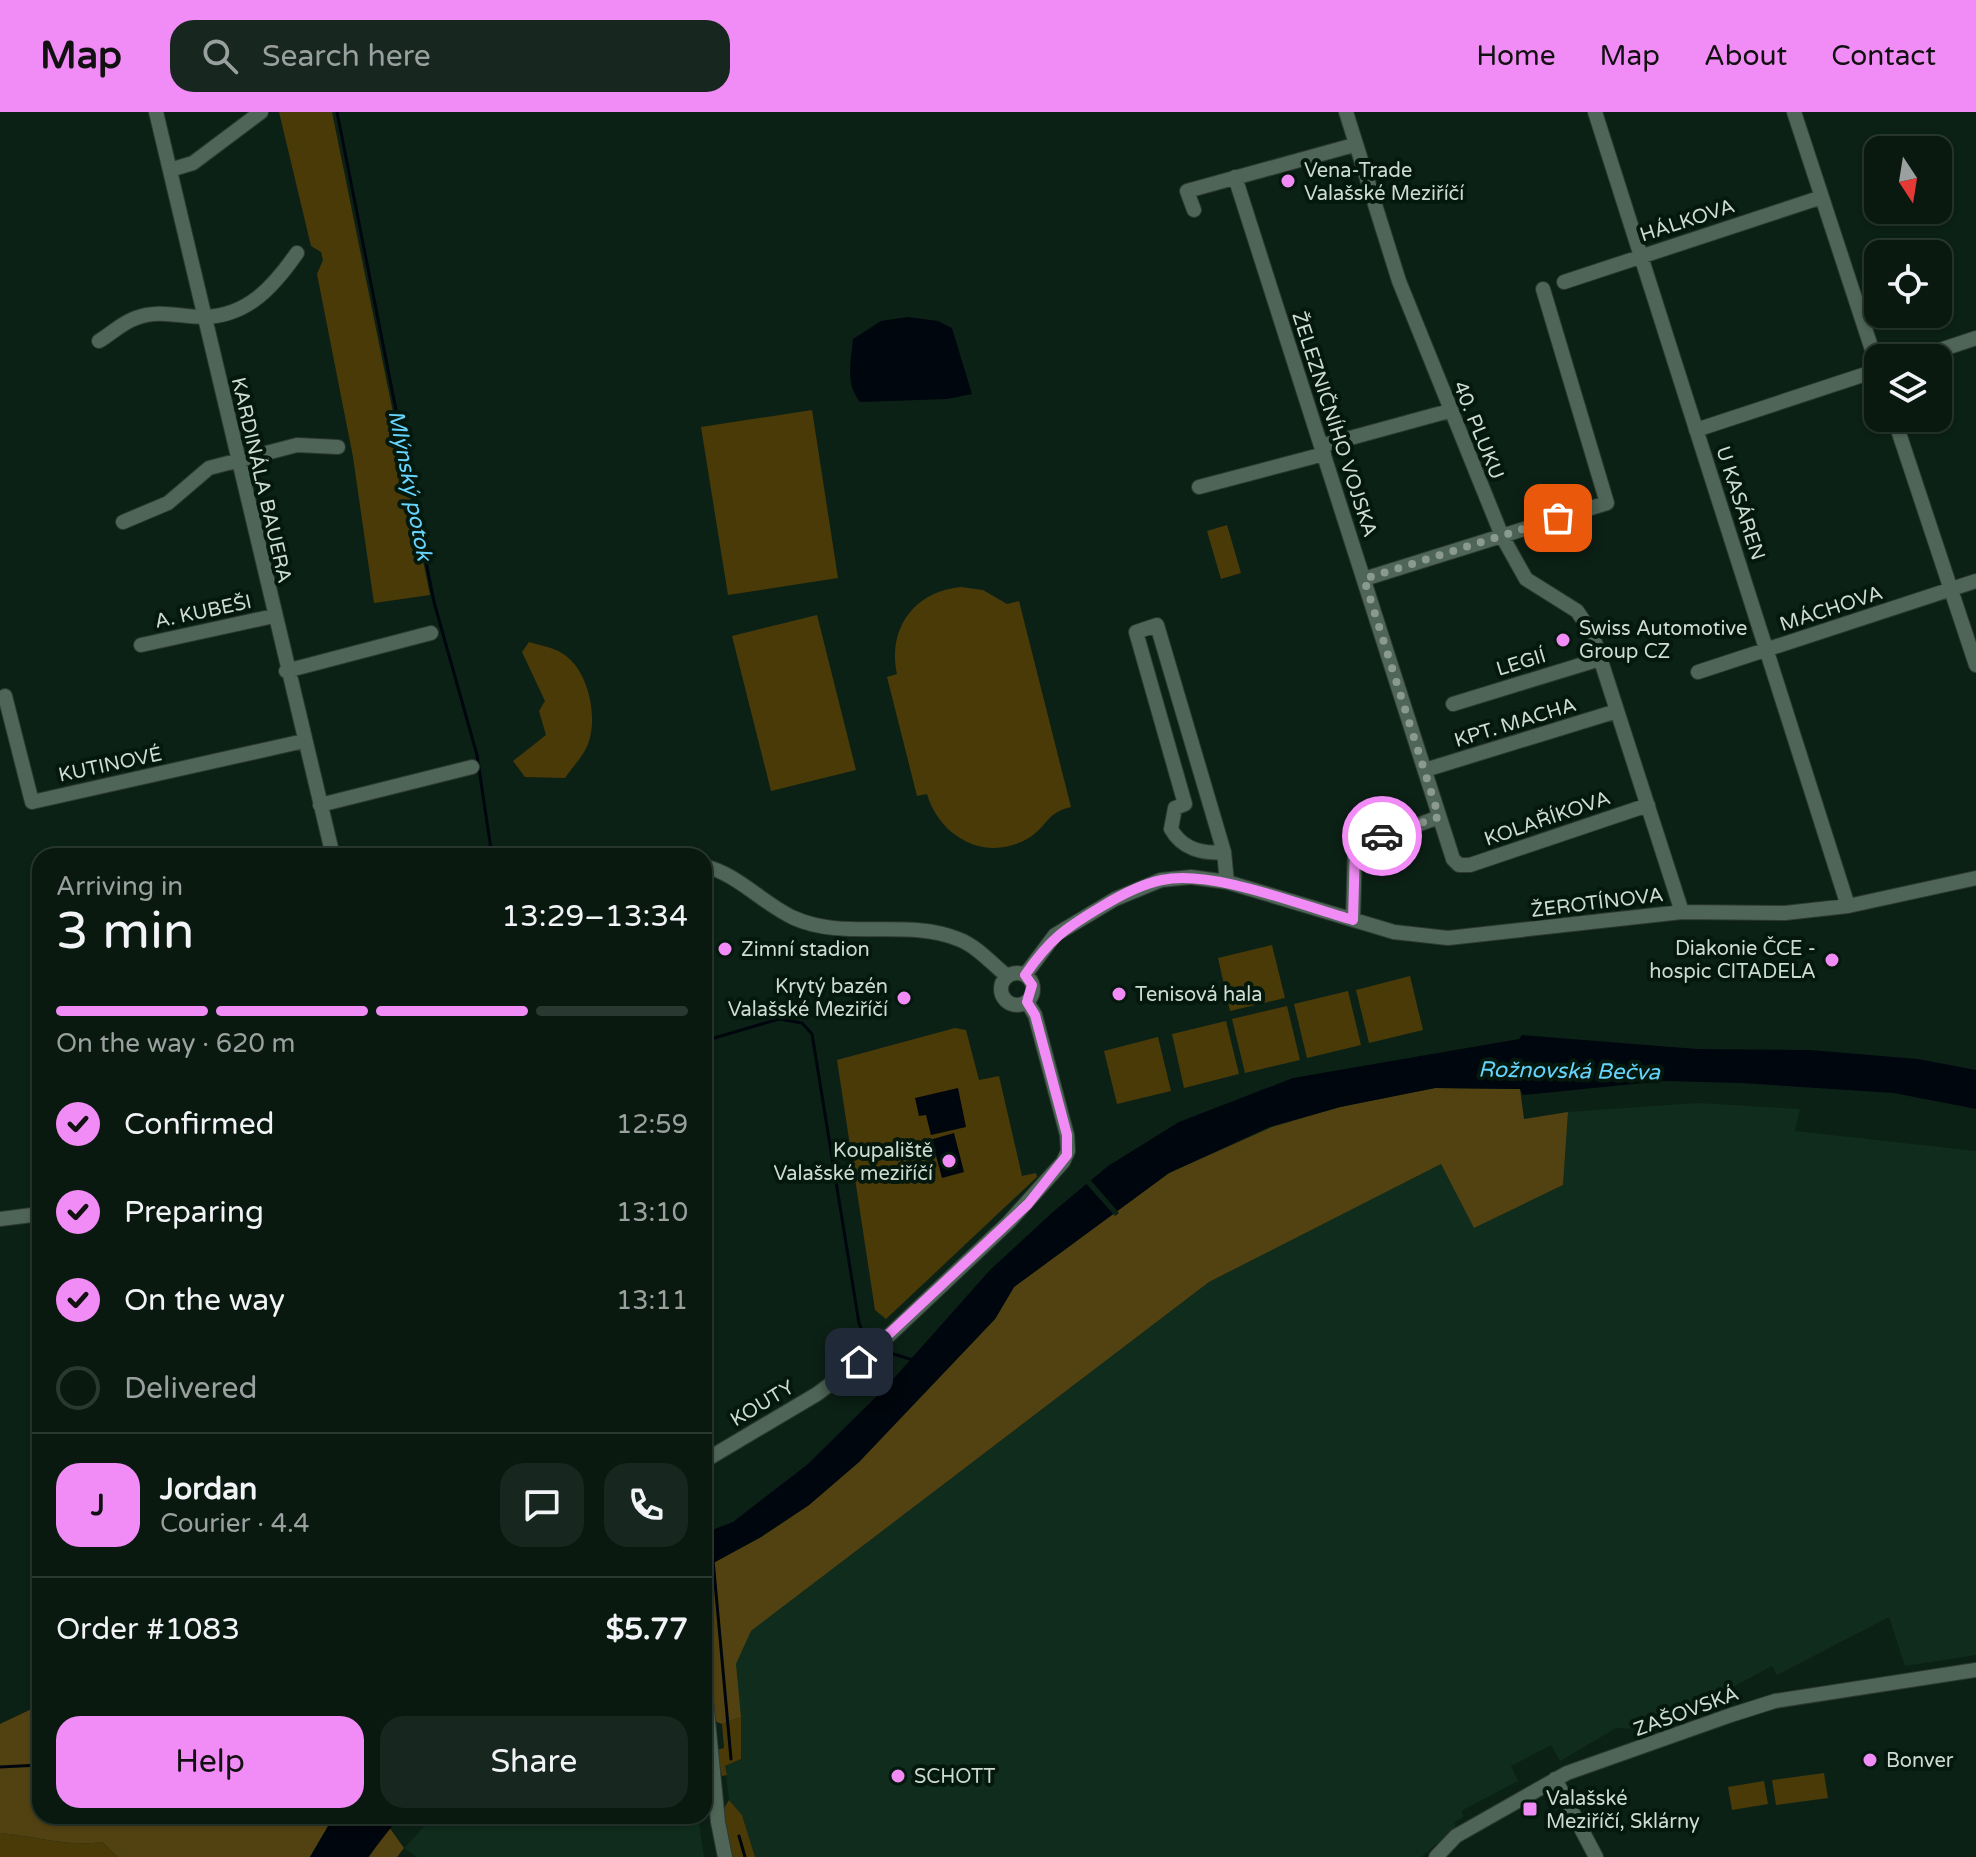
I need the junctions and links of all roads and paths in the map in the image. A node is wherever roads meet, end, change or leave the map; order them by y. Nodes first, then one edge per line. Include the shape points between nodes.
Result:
1 (156, 112) edge
2 (261, 112) edge
3 (1346, 112) edge
4 (1595, 112) edge
5 (1794, 112) edge
6 (1354, 145) junction
7 (170, 170) junction
8 (1235, 177) junction
9 (1822, 197) junction
10 (1194, 210) dead end
11 (297, 253) dead end
12 (1641, 257) junction
13 (1564, 282) dead end
14 (1543, 289) dead end
15 (204, 317) junction
16 (1976, 338) edge
17 (99, 341) dead end
18 (1870, 344) edge
19 (1952, 346) edge
20 (1864, 374) edge
21 (1449, 411) junction
22 (1696, 430) junction
23 (1899, 432) edge
24 (338, 447) dead end
25 (1322, 450) junction
26 (237, 460) junction
27 (1199, 487) dead end
28 (123, 522) dead end
29 (1502, 536) junction
30 (1364, 579) junction
31 (1976, 581) edge
32 (1951, 590) junction
33 (274, 616) junction
34 (431, 633) dead end
35 (141, 645) dead end
36 (1766, 650) junction
37 (1600, 659) junction
38 (1976, 665) edge
39 (286, 671) junction
40 (1698, 672) dead end
41 (5, 696) dead end
42 (1453, 704) dead end
43 (1617, 711) junction
44 (304, 741) junction
45 (472, 767) dead end
46 (1425, 770) junction
47 (1185, 804) junction
48 (1208, 804) junction
49 (320, 805) junction
50 (1648, 805) junction
51 (1439, 817) junction
52 (331, 848) edge
53 (1224, 852) junction
54 (1459, 865) joint
55 (712, 870) edge
56 (1976, 878) edge
57 (1227, 882) junction
58 (1848, 906) junction
59 (1682, 912) junction
60 (1353, 920) junction
61 (1025, 975) junction
62 (1007, 976) junction
63 (1027, 1002) junction
64 (32, 1215) edge
65 (0, 1219) edge
66 (712, 1456) edge
67 (1976, 1670) edge
68 (712, 1761) edge
69 (1555, 1779) junction
70 (725, 1857) edge
71 (1436, 1857) edge
72 (1596, 1857) edge

1 - 7 street, KARDINÁLA BAUERA
2 - 7 street via 193,163
3 - 6 street, 40. PLUKU
4 - 12 street, U KASÁREN
5 - 9 street
6 - 8 street
6 - 21 street, 40. PLUKU
7 - 15 street, KARDINÁLA BAUERA
8 - 10 street via 1187,191
8 - 25 street, ŽELEZNIČNÍHO VOJSKA
9 - 12 street, HÁLKOVA
9 - 18 street
11 - 15 street via 258,300
12 - 13 street, HÁLKOVA
12 - 22 street, U KASÁREN
14 - 29 street via 1607,503
15 - 17 street via 168,313 135,318
15 - 26 street, KARDINÁLA BAUERA
16 - 19 street
20 - 22 street
21 - 25 street
21 - 29 street, 40. PLUKU
22 - 36 street, U KASÁREN
23 - 32 street
24 - 26 street via 297,445
25 - 27 street
25 - 30 street, ŽELEZNIČNÍHO VOJSKA
26 - 28 street via 209,468 168,503
26 - 33 street, KARDINÁLA BAUERA
29 - 30 street
29 - 37 street, 40. PLUKU via 1526,579 1582,616
30 - 46 street, ŽELEZNIČNÍHO VOJSKA
31 - 32 street, MÁCHOVA
32 - 36 street, MÁCHOVA
32 - 38 street
33 - 35 street, A. KUBEŠI
33 - 39 street, KARDINÁLA BAUERA
34 - 39 street
36 - 40 street, MÁCHOVA
36 - 58 street, U KASÁREN
37 - 42 street, LEGIÍ
37 - 43 street, 40. PLUKU
39 - 44 street, KARDINÁLA BAUERA
41 - 44 street, KUTINOVÉ via 32,802
43 - 46 street, KPT. MACHA
43 - 50 street, 40. PLUKU
44 - 49 street, KARDINÁLA BAUERA
45 - 49 street
46 - 51 street, ŽELEZNIČNÍHO VOJSKA
47 - 48 street
47 - 48 street via 1136,632 1157,625
47 - 53 street via 1175,808 1170,821 1175,836 1208,854
48 - 53 street
49 - 52 street, KARDINÁLA BAUERA
50 - 54 street, KOLAŘÍKOVA
50 - 59 street, 40. PLUKU
51 - 54 street, ŽELEZNIČNÍHO VOJSKA
51 - 60 street via 1355,848
53 - 57 street
55 - 62 street via 795,919 915,930 961,940
56 - 58 street, ŽEROTÍNOVA
57 - 60 street, ŽEROTÍNOVA
57 - 61 street, ŽEROTÍNOVA via 1161,880 1115,899 1055,935
58 - 59 street, ŽEROTÍNOVA via 1785,913
59 - 60 street, ŽEROTÍNOVA via 1470,938 1422,936
61 - 62 street
61 - 63 street, KOUTY via 1032,985
62 - 63 street via 1001,987 1004,999 1015,1005
63 - 66 street, KOUTY via 1067,1135 1063,1162 1009,1222 864,1359 817,1394
64 - 65 street
67 - 69 street, ZAŠOVSKÁ via 1775,1701
68 - 70 street
69 - 71 street, ZAŠOVSKÁ via 1456,1836
69 - 72 street

